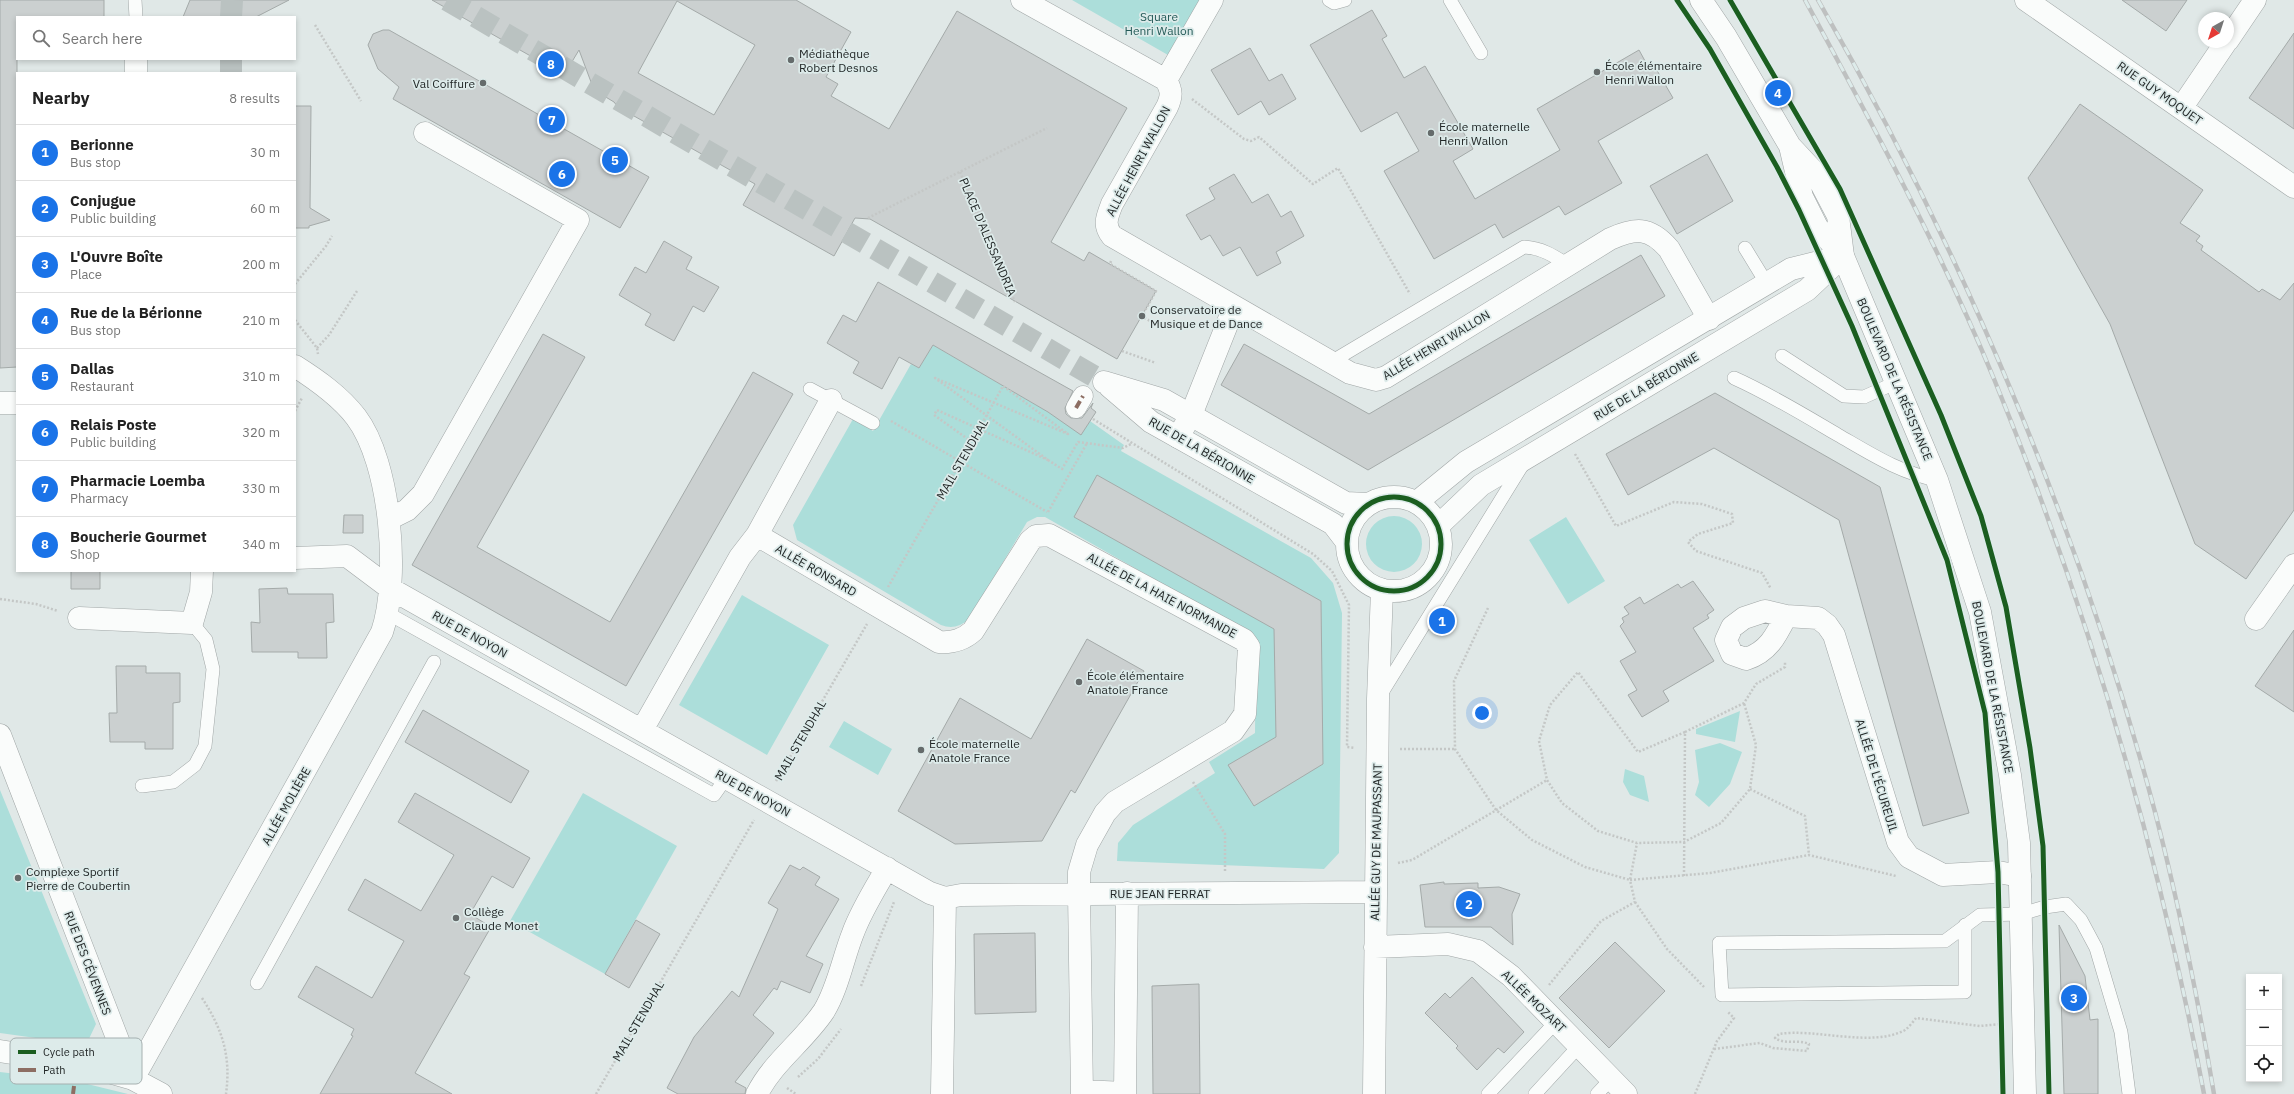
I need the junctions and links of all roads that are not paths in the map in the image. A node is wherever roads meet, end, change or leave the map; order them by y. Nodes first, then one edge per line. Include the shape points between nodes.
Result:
1 (135, 0) edge
2 (1022, 0) edge
3 (1212, 0) edge
4 (1329, 0) edge
5 (1345, 0) edge
6 (1450, 0) edge
7 (1701, 0) edge
8 (2026, 0) edge
9 (2255, 0) edge
10 (136, 16) edge
11 (2234, 31) edge
12 (2222, 48) edge
13 (1481, 53) dead end
14 (136, 60) edge
15 (136, 72) edge
16 (1169, 89) junction
17 (2182, 107) junction
18 (425, 133) dead end
19 (2294, 187) edge
20 (1746, 248) dead end
21 (1843, 256) junction
22 (1568, 265) junction
23 (1767, 284) junction
24 (1234, 307) junction
25 (1709, 319) junction
26 (1782, 356) dead end
27 (1331, 362) junction
28 (296, 367) edge
29 (1734, 378) dead end
30 (1897, 382) junction
31 (810, 388) dead end
32 (831, 400) junction
33 (0, 403) edge
34 (16, 403) edge
35 (1191, 415) junction
36 (873, 424) road end
37 (1178, 437) junction
38 (1527, 457) junction
39 (1937, 480) junction
40 (1417, 502) junction
41 (1367, 504) junction
42 (389, 519) junction
43 (1438, 526) junction
44 (757, 535) junction
45 (1039, 536) joint
46 (1346, 541) junction
47 (296, 558) edge
48 (2294, 565) edge
49 (202, 572) edge
50 (391, 589) junction
51 (1382, 590) junction
52 (388, 614) junction
53 (1786, 616) road end
54 (79, 618) road end
55 (2256, 619) dead end
56 (192, 623) junction
57 (434, 662) dead end
58 (1378, 699) junction
59 (642, 730) junction
60 (0, 735) edge
61 (726, 778) junction
62 (142, 786) dead end
63 (887, 868) junction
64 (2020, 876) junction
65 (1376, 892) junction
66 (1079, 893) junction
67 (1127, 893) junction
68 (945, 898) junction
69 (2021, 914) junction
70 (1965, 925) junction
71 (1375, 947) junction
72 (257, 983) dead end
73 (1556, 1022) junction
74 (117, 1038) edge
75 (1580, 1046) junction
76 (0, 1051) edge
77 (10, 1053) edge
78 (142, 1063) edge
79 (1612, 1078) junction
80 (142, 1084) edge
81 (1082, 1093) edge
82 (1125, 1093) edge
83 (161, 1094) edge
84 (756, 1094) edge
85 (942, 1094) edge
86 (1374, 1094) edge
87 (1488, 1094) edge
88 (1535, 1094) edge
89 (1597, 1094) edge
90 (1626, 1094) edge
91 (2025, 1094) edge
92 (2129, 1094) edge

1 - 10 lane
2 - 16 street
3 - 16 street, ALLÉE HENRI WALLON
4 - 5 lane via 1334,3
6 - 13 lane
7 - 21 street, BOULEVARD DE LA RÉSISTANCE via 1726,37 1790,146 1816,174 1838,216
8 - 17 street, RUE GUY MOQUET
9 - 11 street
12 - 17 street
14 - 15 street
16 - 24 street, ALLÉE HENRI WALLON via 1112,204 1106,220 1107,229 1121,242
17 - 19 street, RUE GUY MOQUET
18 - 42 street via 578,220 422,494 407,510
20 - 23 lane
21 - 23 street via 1791,269
21 - 30 street, BOULEVARD DE LA RÉSISTANCE
21 - 38 street, RUE DE LA BÉRIONNE via 1807,290
22 - 25 street, ALLÉE HENRI WALLON via 1610,239 1629,231 1642,230 1661,240 1669,249
22 - 27 lane via 1547,252 1524,247
22 - 27 street, ALLÉE HENRI WALLON via 1386,377 1366,379
23 - 25 street
24 - 27 street, ALLÉE HENRI WALLON
24 - 35 street
25 - 40 street via 1466,462
26 - 30 lane via 1844,396 1864,397
28 - 42 street, ALLÉE MOLIÈRE via 336,396 356,417 372,447
29 - 39 lane via 1762,390 1890,466 1914,476
30 - 39 street, BOULEVARD DE LA RÉSISTANCE
31 - 32 lane
32 - 36 lane
32 - 44 street
33 - 34 street
35 - 37 street
35 - 37 street, RUE DE LA BÉRIONNE via 1164,400 1104,382 1151,422
35 - 41 street, RUE DE LA BÉRIONNE via 1346,503
37 - 46 street, RUE DE LA BÉRIONNE via 1333,524
38 - 43 street, RUE DE LA BÉRIONNE via 1481,485
38 - 58 lane
39 - 64 street, BOULEVARD DE LA RÉSISTANCE via 1980,612 2010,776
40 - 41 street via 1405,497 1392,496 1379,498
40 - 43 street via 1430,512
41 - 46 street via 1356,514 1349,527
42 - 50 street, ALLÉE MOLIÈRE
43 - 51 street via 1441,552 1430,575 1420,584 1408,589 1395,592
44 - 45 street, ALLÉE RONSARD via 940,642 949,643 959,640 980,624 1020,555
44 - 59 street via 740,557
45 - 66 street, ALLÉE DE LA HAIE NORMANDE via 1049,535 1244,640 1249,647 1245,714 1233,731 1115,802 1105,813 1087,845 1079,872
46 - 51 street via 1351,566 1359,577
47 - 50 street, RUE DE NOYON via 348,556
48 - 55 street
49 - 56 street via 202,592
50 - 52 street, ALLÉE MOLIÈRE
50 - 59 street, RUE DE NOYON
51 - 58 street, ALLÉE GUY DE MAUPASSANT
52 - 61 lane via 714,795
52 - 78 street, ALLÉE MOLIÈRE via 382,632
53 - 64 street, ALLÉE DE L'ÉCUREUIL via 1818,618 1828,625 1834,634 1898,842 1909,857 1943,875 1964,876 1998,872
54 - 56 street
56 - 62 lane via 206,640 213,669 206,746 195,765 173,782
57 - 72 lane
58 - 65 street, ALLÉE GUY DE MAUPASSANT
59 - 61 street, RUE DE NOYON
60 - 74 street, RUE DES CÉVENNES
61 - 63 street, RUE DE NOYON
63 - 68 street, RUE DE NOYON via 930,893
63 - 84 street via 853,932 833,992 824,1010 808,1032 782,1058
64 - 69 street, BOULEVARD DE LA RÉSISTANCE
65 - 67 street, RUE JEAN FERRAT
65 - 71 street, ALLÉE GUY DE MAUPASSANT
66 - 67 street, RUE JEAN FERRAT
66 - 68 street, RUE JEAN FERRAT via 961,895
66 - 81 street, ALLÉE DE LA HAIE NORMANDE
67 - 82 street
68 - 85 street
69 - 70 lane via 1980,915
69 - 91 street, BOULEVARD DE LA RÉSISTANCE
69 - 92 lane via 2066,904 2081,920 2096,948 2121,1032
70 - 70 lane via 1945,941 1719,943 1722,995 1965,992
71 - 73 street, ALLÉE MOZART via 1448,944 1478,951 1511,976
71 - 86 street, ALLÉE GUY DE MAUPASSANT
73 - 75 street, ALLÉE MOZART
73 - 87 lane
75 - 79 street, ALLÉE MOZART
75 - 88 lane
76 - 77 street
79 - 89 lane
79 - 90 street, ALLÉE MOZART
80 - 83 street
81 - 82 street

